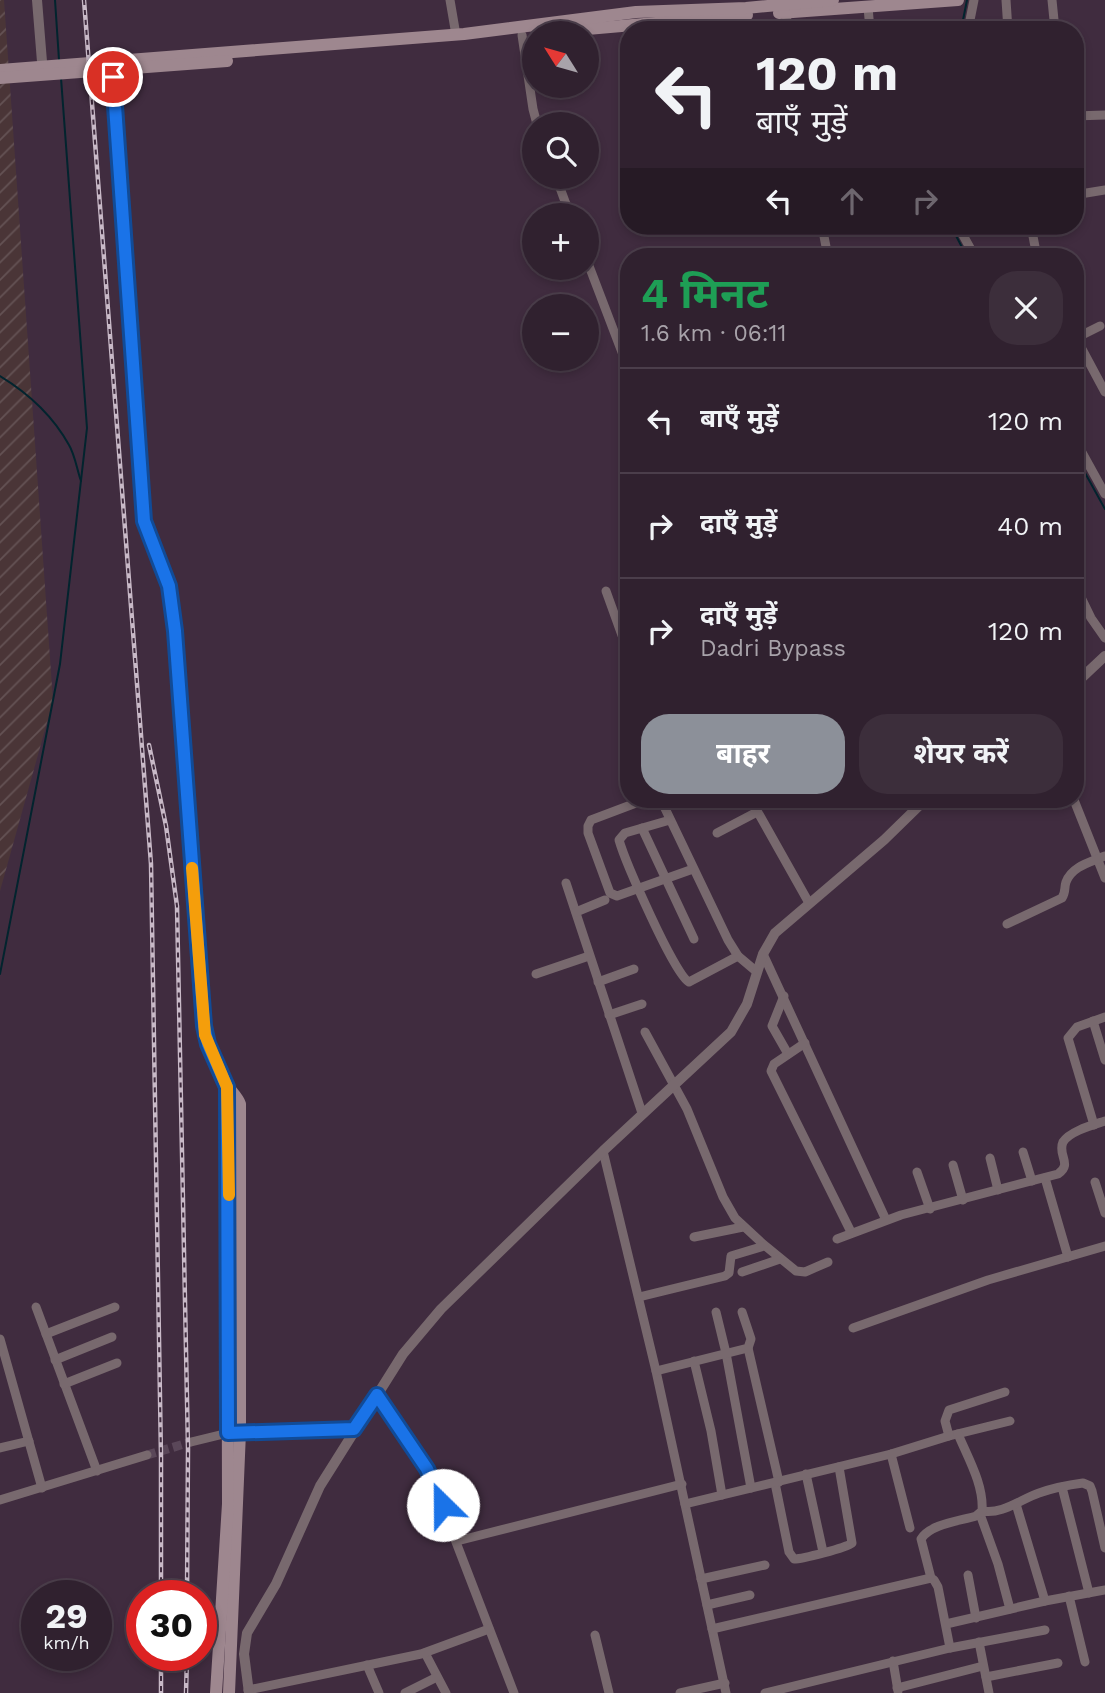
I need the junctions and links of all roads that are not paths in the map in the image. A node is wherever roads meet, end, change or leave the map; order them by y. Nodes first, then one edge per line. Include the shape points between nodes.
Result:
1 (37, 0) edge
2 (450, 0) edge
3 (833, 0) edge
4 (958, 0) edge
5 (974, 0) edge
6 (1006, 0) edge
7 (1052, 0) edge
8 (746, 8) edge
9 (868, 8) junction
10 (786, 12) junction
11 (640, 21) edge
12 (787, 21) edge
13 (869, 21) edge
14 (970, 21) edge
15 (1007, 21) edge
16 (1054, 21) edge
17 (620, 23) edge
18 (599, 26) edge
19 (456, 34) junction
20 (522, 35) edge
21 (111, 66) junction
22 (0, 70) edge
23 (43, 71) junction
24 (0, 78) edge
25 (1105, 115) edge
26 (1084, 116) edge
27 (1105, 190) edge
28 (1084, 193) edge
29 (594, 280) edge
30 (1100, 326) dead end
31 (1084, 334) edge
32 (620, 347) edge
33 (1084, 355) edge
34 (1105, 393) edge
35 (1084, 456) edge
36 (1105, 494) edge
37 (607, 591) dead end
38 (1084, 603) edge
39 (620, 629) edge
40 (1105, 638) edge
41 (1105, 656) edge
42 (1084, 676) edge
43 (623, 808) edge
44 (665, 808) edge
45 (755, 808) edge
46 (917, 808) edge
47 (1078, 808) edge
48 (757, 812) junction
49 (670, 820) junction
50 (642, 828) junction
51 (717, 833) dead end
52 (1102, 858) edge
53 (693, 869) junction
54 (1105, 878) edge
55 (666, 879) junction
56 (566, 883) dead end
57 (639, 889) junction
58 (605, 900) dead end
59 (809, 903) junction
60 (576, 912) junction
61 (1007, 925) dead end
62 (694, 939) dead end
63 (763, 954) junction
64 (589, 956) junction
65 (738, 956) junction
66 (634, 969) dead end
67 (757, 972) junction
68 (536, 974) dead end
69 (598, 982) junction
70 (784, 996) junction
71 (642, 1004) dead end
72 (610, 1015) junction
73 (1105, 1017) edge
74 (1093, 1021) junction
75 (645, 1032) dead end
76 (806, 1043) junction
77 (788, 1054) junction
78 (1105, 1060) edge
79 (672, 1086) junction
80 (642, 1113) junction
81 (1102, 1125) edge
82 (603, 1151) junction
83 (1023, 1152) dead end
84 (990, 1158) dead end
85 (953, 1165) dead end
86 (917, 1172) dead end
87 (1045, 1178) junction
88 (1032, 1181) junction
89 (1095, 1182) dead end
90 (998, 1190) junction
91 (963, 1200) junction
92 (930, 1209) junction
93 (1105, 1213) edge
94 (886, 1220) junction
95 (743, 1227) junction
96 (851, 1232) junction
97 (694, 1237) dead end
98 (836, 1239) dead end
99 (764, 1246) junction
100 (1105, 1246) edge
101 (1068, 1257) junction
102 (780, 1259) junction
103 (828, 1262) dead end
104 (742, 1272) dead end
105 (639, 1297) junction
106 (36, 1307) dead end
107 (115, 1307) dead end
108 (716, 1312) dead end
109 (742, 1312) dead end
110 (853, 1328) dead end
111 (46, 1334) junction
112 (112, 1337) dead end
113 (0, 1339) edge
114 (748, 1348) junction
115 (726, 1353) junction
116 (55, 1360) junction
117 (694, 1361) junction
118 (117, 1363) dead end
119 (656, 1370) junction
120 (4, 1371) edge
121 (64, 1384) junction
122 (1005, 1392) dead end
123 (377, 1395) junction
124 (1010, 1421) dead end
125 (354, 1429) junction
126 (234, 1432) junction
127 (953, 1435) junction
128 (29, 1441) junction
129 (191, 1441) tunnel mouth
130 (0, 1448) edge
131 (891, 1454) junction
132 (147, 1455) tunnel mouth
133 (839, 1467) junction
134 (97, 1471) junction
135 (806, 1474) junction
136 (777, 1482) junction
137 (682, 1484) junction
138 (1062, 1487) junction
139 (42, 1488) junction
140 (751, 1489) junction
141 (722, 1495) junction
142 (0, 1500) edge
143 (685, 1503) junction
144 (1016, 1504) junction
145 (981, 1513) junction
146 (910, 1528) dead end
147 (457, 1542) junction
148 (1105, 1548) edge
149 (823, 1552) junction
150 (765, 1565) dead end
151 (968, 1575) dead end
152 (931, 1578) junction
153 (701, 1579) junction
154 (1105, 1590) edge
155 (1089, 1593) junction
156 (750, 1595) dead end
157 (1069, 1596) junction
158 (1045, 1601) junction
159 (707, 1605) junction
160 (1010, 1609) junction
161 (976, 1618) junction
162 (946, 1624) junction
163 (489, 1629) junction
164 (712, 1629) junction
165 (1045, 1630) dead end
166 (595, 1635) dead end
167 (979, 1642) junction
168 (950, 1647) junction
169 (425, 1653) junction
170 (892, 1661) junction
171 (1085, 1662) dead end
172 (1058, 1663) dead end
173 (367, 1665) junction
174 (984, 1666) junction
175 (438, 1677) junction
176 (986, 1677) junction
177 (725, 1688) edge
178 (898, 1690) edge
179 (249, 1692) edge
180 (986, 1692) edge
181 (216, 1693) edge
182 (229, 1693) edge
183 (379, 1693) edge
184 (405, 1693) edge
185 (446, 1693) edge
186 (514, 1693) edge
187 (609, 1693) edge
188 (680, 1693) edge
189 (765, 1693) edge

1 - 23 street
2 - 19 street
3 - 8 main road
4 - 9 main road
5 - 14 street
6 - 15 street
7 - 16 street
8 - 10 main road
8 - 11 main road
8 - 19 main road via 636,12
9 - 10 main road
9 - 13 street
10 - 12 street
17 - 18 main road
19 - 21 main road
20 - 21 main road
21 - 23 main road
21 - 126 main road via 144,521 169,586 204,1026 227,1087 240,1104
22 - 23 main road
23 - 24 main road
25 - 26 street
27 - 28 street
29 - 32 street
30 - 31 street
33 - 34 street
35 - 36 street
37 - 39 street
38 - 40 street
41 - 42 street
43 - 57 street via 591,820 588,834 612,896
44 - 49 street
45 - 48 street
46 - 59 street
47 - 52 street
48 - 51 street
48 - 59 street
49 - 50 street
49 - 53 street
50 - 55 street
50 - 57 street via 621,835 619,840
52 - 54 street
52 - 61 street via 1070,875 1062,898
53 - 55 street
53 - 65 street
55 - 57 street
55 - 62 street
56 - 60 street
57 - 65 street via 684,981 693,981
58 - 60 street
59 - 63 street via 775,933
60 - 64 street
63 - 67 street
63 - 70 street
64 - 68 street
64 - 69 street
65 - 67 street
66 - 69 street
67 - 79 street via 744,1011 731,1032
69 - 72 street
70 - 76 street
70 - 77 street via 772,1026
71 - 72 street
72 - 80 street
73 - 74 street
74 - 78 street
74 - 81 street via 1072,1030 1068,1038
75 - 79 street
76 - 77 street
76 - 94 street
77 - 96 street via 774,1064 772,1073
79 - 80 street
79 - 95 street via 687,1109 728,1206
80 - 82 street
81 - 87 street via 1066,1139 1064,1169
82 - 105 street
82 - 123 street via 429,1322
83 - 88 street
84 - 90 street
85 - 91 street
86 - 92 street
87 - 88 street
87 - 101 street
88 - 90 street
89 - 93 street
90 - 91 street
91 - 92 street
92 - 94 street
94 - 96 street
95 - 97 street
95 - 99 street
96 - 98 street
99 - 102 street
99 - 105 street via 731,1256 725,1276
100 - 101 street
101 - 110 street
102 - 103 street via 799,1272
102 - 104 street
105 - 119 street
106 - 111 street
107 - 111 street
108 - 115 street
109 - 114 street via 751,1339
111 - 116 street
112 - 116 street
113 - 120 street
114 - 115 street
114 - 136 street
115 - 117 street
115 - 140 street
116 - 121 street
117 - 119 street
117 - 141 street
118 - 121 street
119 - 137 street
120 - 128 street
121 - 134 street
122 - 127 street via 949,1410 945,1421
123 - 125 street
123 - 147 street via 431,1477
124 - 127 street
125 - 126 street
125 - 179 street via 320,1486 276,1584 247,1633 244,1654
126 - 129 street
126 - 181 main road
126 - 182 main road
127 - 131 street
127 - 145 street via 976,1479
128 - 130 street
128 - 139 street
131 - 133 street
131 - 146 street
132 - 134 street
133 - 135 street
133 - 149 street via 852,1543
134 - 139 street
135 - 136 street
135 - 149 street
136 - 140 street
136 - 149 street via 782,1527 792,1557 798,1560
137 - 143 street
137 - 147 street
138 - 144 street
138 - 148 street via 1090,1486
138 - 155 street
139 - 142 street
140 - 141 street
141 - 143 street
143 - 153 street
144 - 145 street
144 - 158 street
145 - 152 street via 923,1535
145 - 160 street
147 - 163 street
150 - 153 street
151 - 161 street
152 - 162 street via 937,1582
152 - 164 street
153 - 159 street
154 - 155 street
155 - 157 street
156 - 159 street
157 - 158 street
157 - 171 street
158 - 160 street
159 - 164 street
160 - 161 street
161 - 162 street
162 - 168 street
163 - 169 street
163 - 186 street
164 - 177 street
165 - 167 street
166 - 187 street
167 - 168 street
167 - 174 street
168 - 170 street
169 - 173 street
169 - 175 street
170 - 178 street
170 - 189 street
172 - 176 street
173 - 179 street
173 - 183 street
174 - 176 street
174 - 178 street
175 - 184 street
175 - 185 street
176 - 180 street
177 - 188 street

